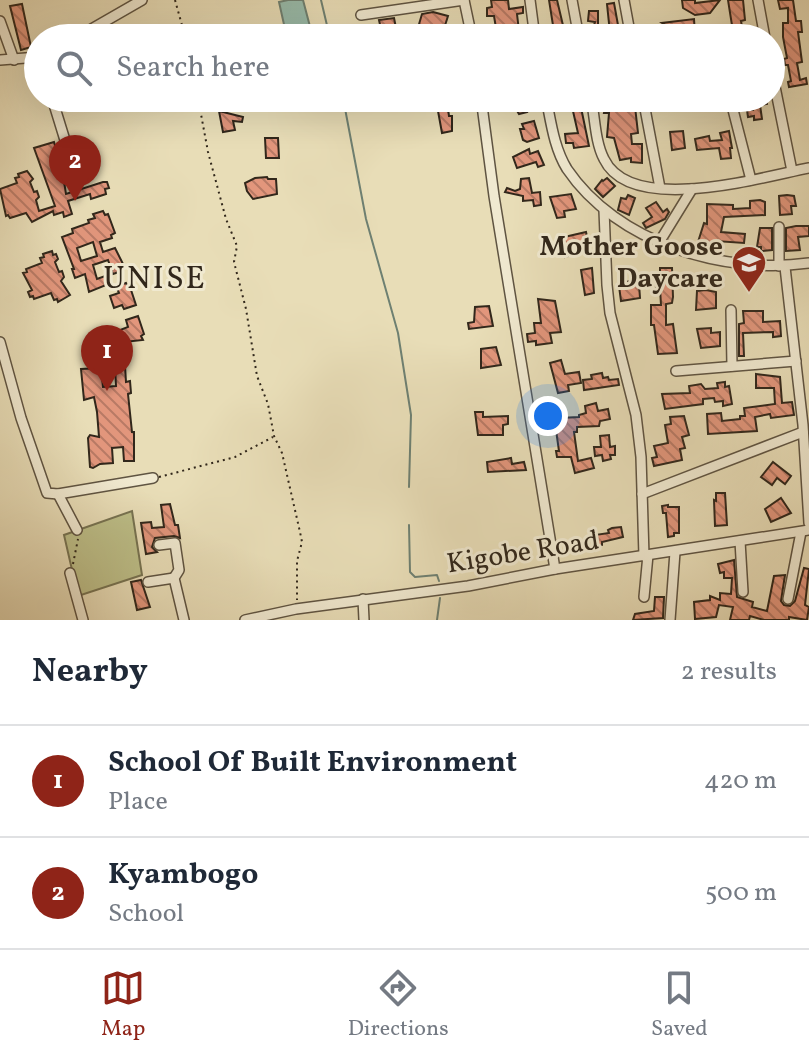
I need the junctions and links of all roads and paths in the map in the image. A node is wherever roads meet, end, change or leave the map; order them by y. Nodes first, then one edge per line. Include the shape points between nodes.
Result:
1 (142, 0) edge
2 (175, 0) edge
3 (464, 0) edge
4 (530, 0) edge
5 (572, 0) edge
6 (624, 0) edge
7 (758, 0) edge
8 (361, 15) dead end
9 (0, 21) edge
10 (100, 24) edge
11 (182, 24) edge
12 (469, 24) edge
13 (533, 24) edge
14 (576, 24) edge
15 (628, 24) edge
16 (762, 24) edge
17 (0, 60) edge
18 (14, 60) junction
19 (24, 60) edge
20 (56, 112) edge
21 (201, 112) edge
22 (483, 112) edge
23 (549, 112) edge
24 (594, 112) edge
25 (646, 112) edge
26 (734, 112) edge
27 (780, 112) edge
28 (809, 168) edge
29 (792, 171) junction
30 (76, 176) dead end
31 (751, 180) junction
32 (660, 188) junction
33 (692, 189) junction
34 (604, 210) junction
35 (779, 227) dead end
36 (660, 241) junction
37 (809, 263) edge
38 (782, 266) junction
39 (731, 310) dead end
40 (0, 342) edge
41 (796, 361) junction
42 (732, 366) junction
43 (676, 371) dead end
44 (805, 426) edge
45 (274, 436) junction
46 (153, 478) joint
47 (808, 491) edge
48 (58, 494) junction
49 (642, 494) junction
50 (809, 523) edge
51 (77, 530) joint
52 (805, 531) edge
53 (740, 541) junction
54 (159, 545) dead end
55 (675, 552) junction
56 (646, 556) junction
57 (555, 569) junction
58 (70, 573) joint
59 (174, 578) junction
60 (148, 582) dead end
61 (743, 592) dead end
62 (644, 597) dead end
63 (363, 599) junction
64 (788, 599) dead end
65 (296, 609) junction
66 (362, 619) edge
67 (83, 620) edge
68 (184, 620) edge
69 (245, 620) edge
70 (670, 620) edge

1 - 10 street
2 - 11 path
3 - 8 street
3 - 12 street
4 - 13 street
5 - 14 street
6 - 15 street
7 - 16 street
9 - 18 street
17 - 18 street
18 - 19 street
20 - 30 street
21 - 45 path via 237,246 234,262
22 - 57 street
23 - 34 street via 563,161
24 - 32 street via 604,160 627,181
25 - 32 street
26 - 31 street
27 - 29 street
28 - 29 street
29 - 31 street
31 - 33 street
32 - 33 street
33 - 36 street
34 - 36 street
34 - 49 street via 607,285 636,415
35 - 38 street
36 - 38 street via 731,263
37 - 38 street
38 - 41 street
39 - 42 street
40 - 48 street via 41,479 47,493
41 - 42 street
41 - 44 street
42 - 43 street
44 - 47 street
44 - 49 street
45 - 46 path via 235,457
45 - 65 path via 302,542
46 - 48 street
47 - 50 street
48 - 51 street
49 - 56 street
51 - 58 path
52 - 53 street, Kigobe Road
52 - 64 street
53 - 55 street, Kigobe Road
53 - 61 street
54 - 59 street via 175,543 179,570
55 - 56 street, Kigobe Road
55 - 70 street
56 - 57 street, Kigobe Road
56 - 62 street
57 - 63 street, Kigobe Road
58 - 67 street
59 - 60 street
59 - 68 street
63 - 65 street, Kigobe Road
63 - 66 street
65 - 69 street, Kigobe Road

